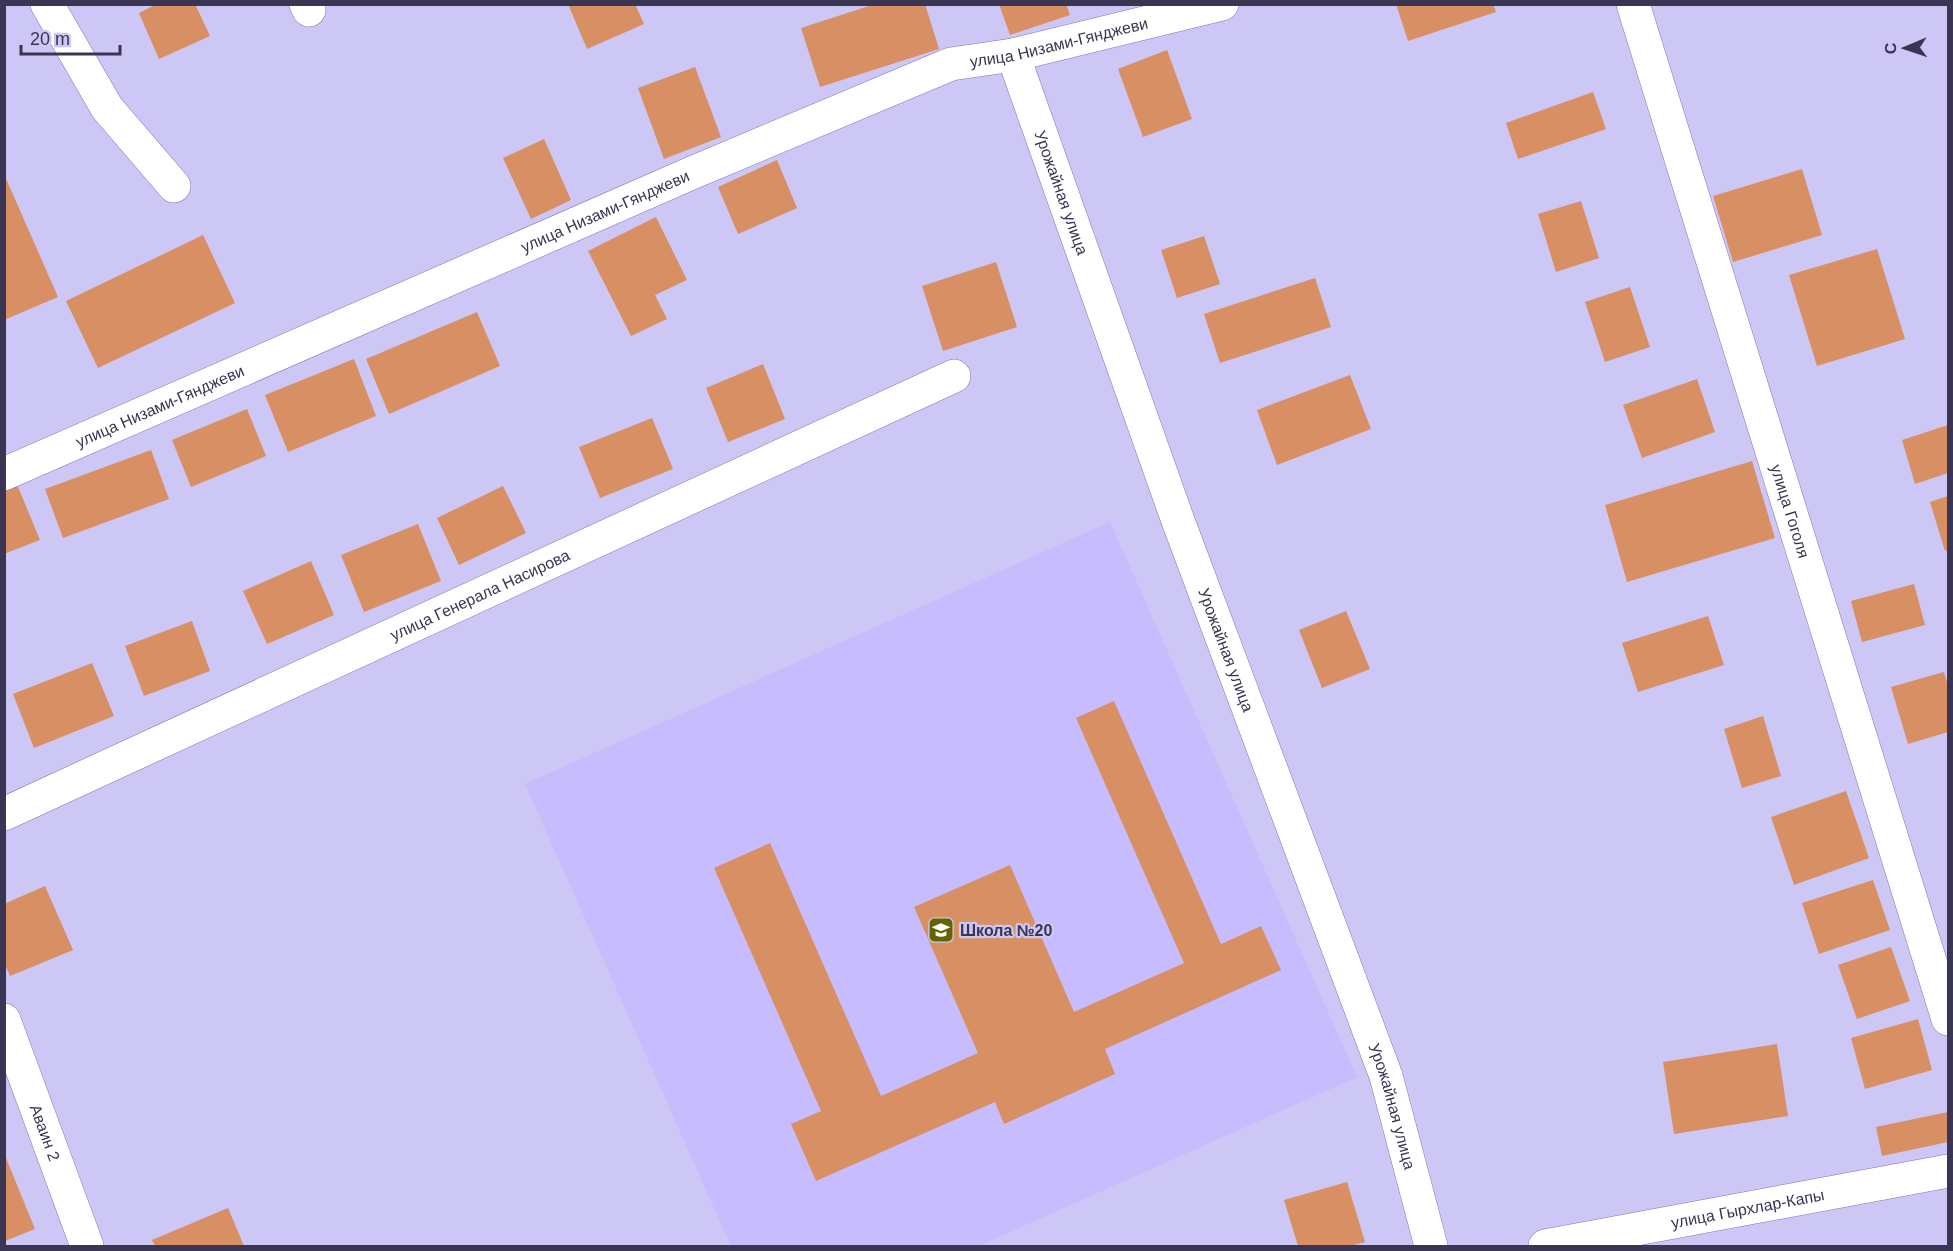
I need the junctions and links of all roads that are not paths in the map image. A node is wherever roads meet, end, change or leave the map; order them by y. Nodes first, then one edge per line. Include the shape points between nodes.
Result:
1 (47, 4) edge
2 (1222, 4) edge
3 (1633, 4) edge
4 (1013, 55) junction
5 (174, 186) dead end
6 (954, 376) dead end
7 (4, 474) edge
8 (4, 814) edge
9 (1948, 1019) edge
10 (4, 1020) edge
11 (1948, 1172) edge
12 (87, 1246) edge
13 (1431, 1246) edge
14 (1545, 1246) edge

1 - 5 street via 107,108
2 - 4 street, улица Низами-Гянджеви
3 - 9 street, улица Гоголя
4 - 7 street, улица Низами-Гянджеви via 951,64
4 - 13 street, Урожайная улица via 1181,529 1386,1076
6 - 8 street, улица Генерала Насирова
10 - 12 street, Аваин 2
11 - 14 street, улица Гырхлар-Капы

